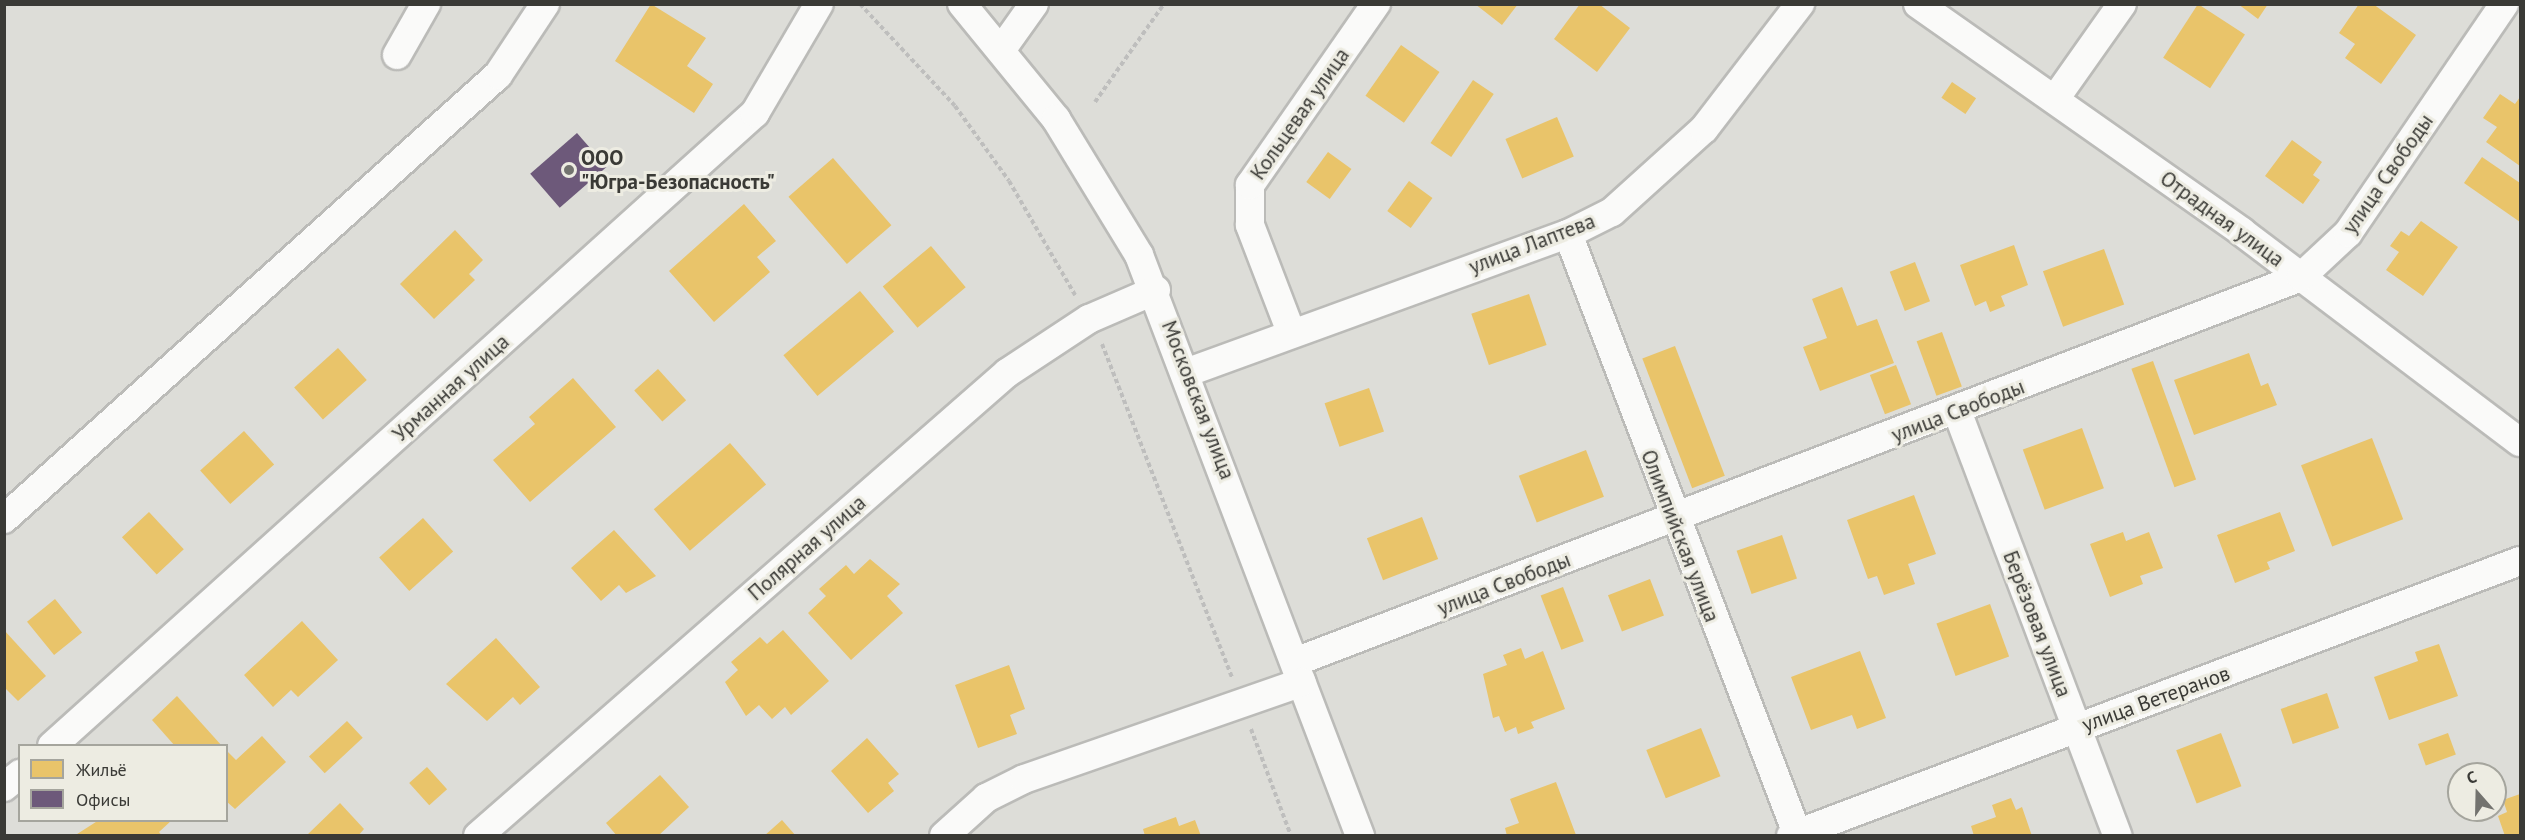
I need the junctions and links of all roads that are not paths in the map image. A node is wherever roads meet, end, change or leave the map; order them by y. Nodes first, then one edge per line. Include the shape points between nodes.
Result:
1 (426, 4) edge
2 (544, 4) edge
3 (819, 4) edge
4 (962, 4) edge
5 (1034, 4) edge
6 (1800, 4) edge
7 (1918, 4) edge
8 (2122, 4) edge
9 (2504, 4) edge
10 (1366, 8) edge
11 (1002, 49) junction
12 (397, 56) dead end
13 (2055, 99) junction
14 (1568, 234) junction
15 (2301, 277) junction
16 (1155, 290) junction
17 (1291, 332) junction
18 (1188, 372) junction
19 (1957, 411) junction
20 (2520, 442) edge
21 (4, 519) edge
22 (1673, 520) junction
23 (2520, 561) edge
24 (1299, 672) junction
25 (2077, 729) junction
26 (54, 744) edge
27 (18, 776) edge
28 (4, 787) edge
29 (1795, 835) edge
30 (478, 836) edge
31 (944, 836) edge
32 (1360, 836) edge
33 (2118, 836) edge

1 - 12 street
2 - 21 street via 498,75
3 - 26 street, Урманная улица via 755,113
4 - 11 street, Московская улица
5 - 11 street
6 - 14 street, улица Лаптева via 1671,163 1612,212
7 - 13 street, Отрадная улица
8 - 13 street
9 - 15 street, улица Свободы via 2348,233
10 - 17 street, Кольцевая улица via 1250,185 1250,225
11 - 16 street, Московская улица via 1103,192
13 - 15 street, Отрадная улица
14 - 17 street, улица Лаптева
14 - 22 street, Олимпийская улица
15 - 19 street, улица Свободы
15 - 20 street, Отрадная улица
16 - 18 street, Московская улица
16 - 30 street, Полярная улица via 1089,319 1007,373
17 - 18 street, улица Лаптева
18 - 24 street, Московская улица
19 - 22 street, улица Свободы
19 - 25 street, Берёзовая улица
22 - 24 street, улица Свободы
22 - 29 street, Олимпийская улица
23 - 25 street, улица Ветеранов
24 - 31 street, улица Свободы via 1242,704 1024,779 986,798
24 - 32 street, Московская улица
25 - 29 street, улица Ветеранов
25 - 33 street, Берёзовая улица
27 - 28 street

